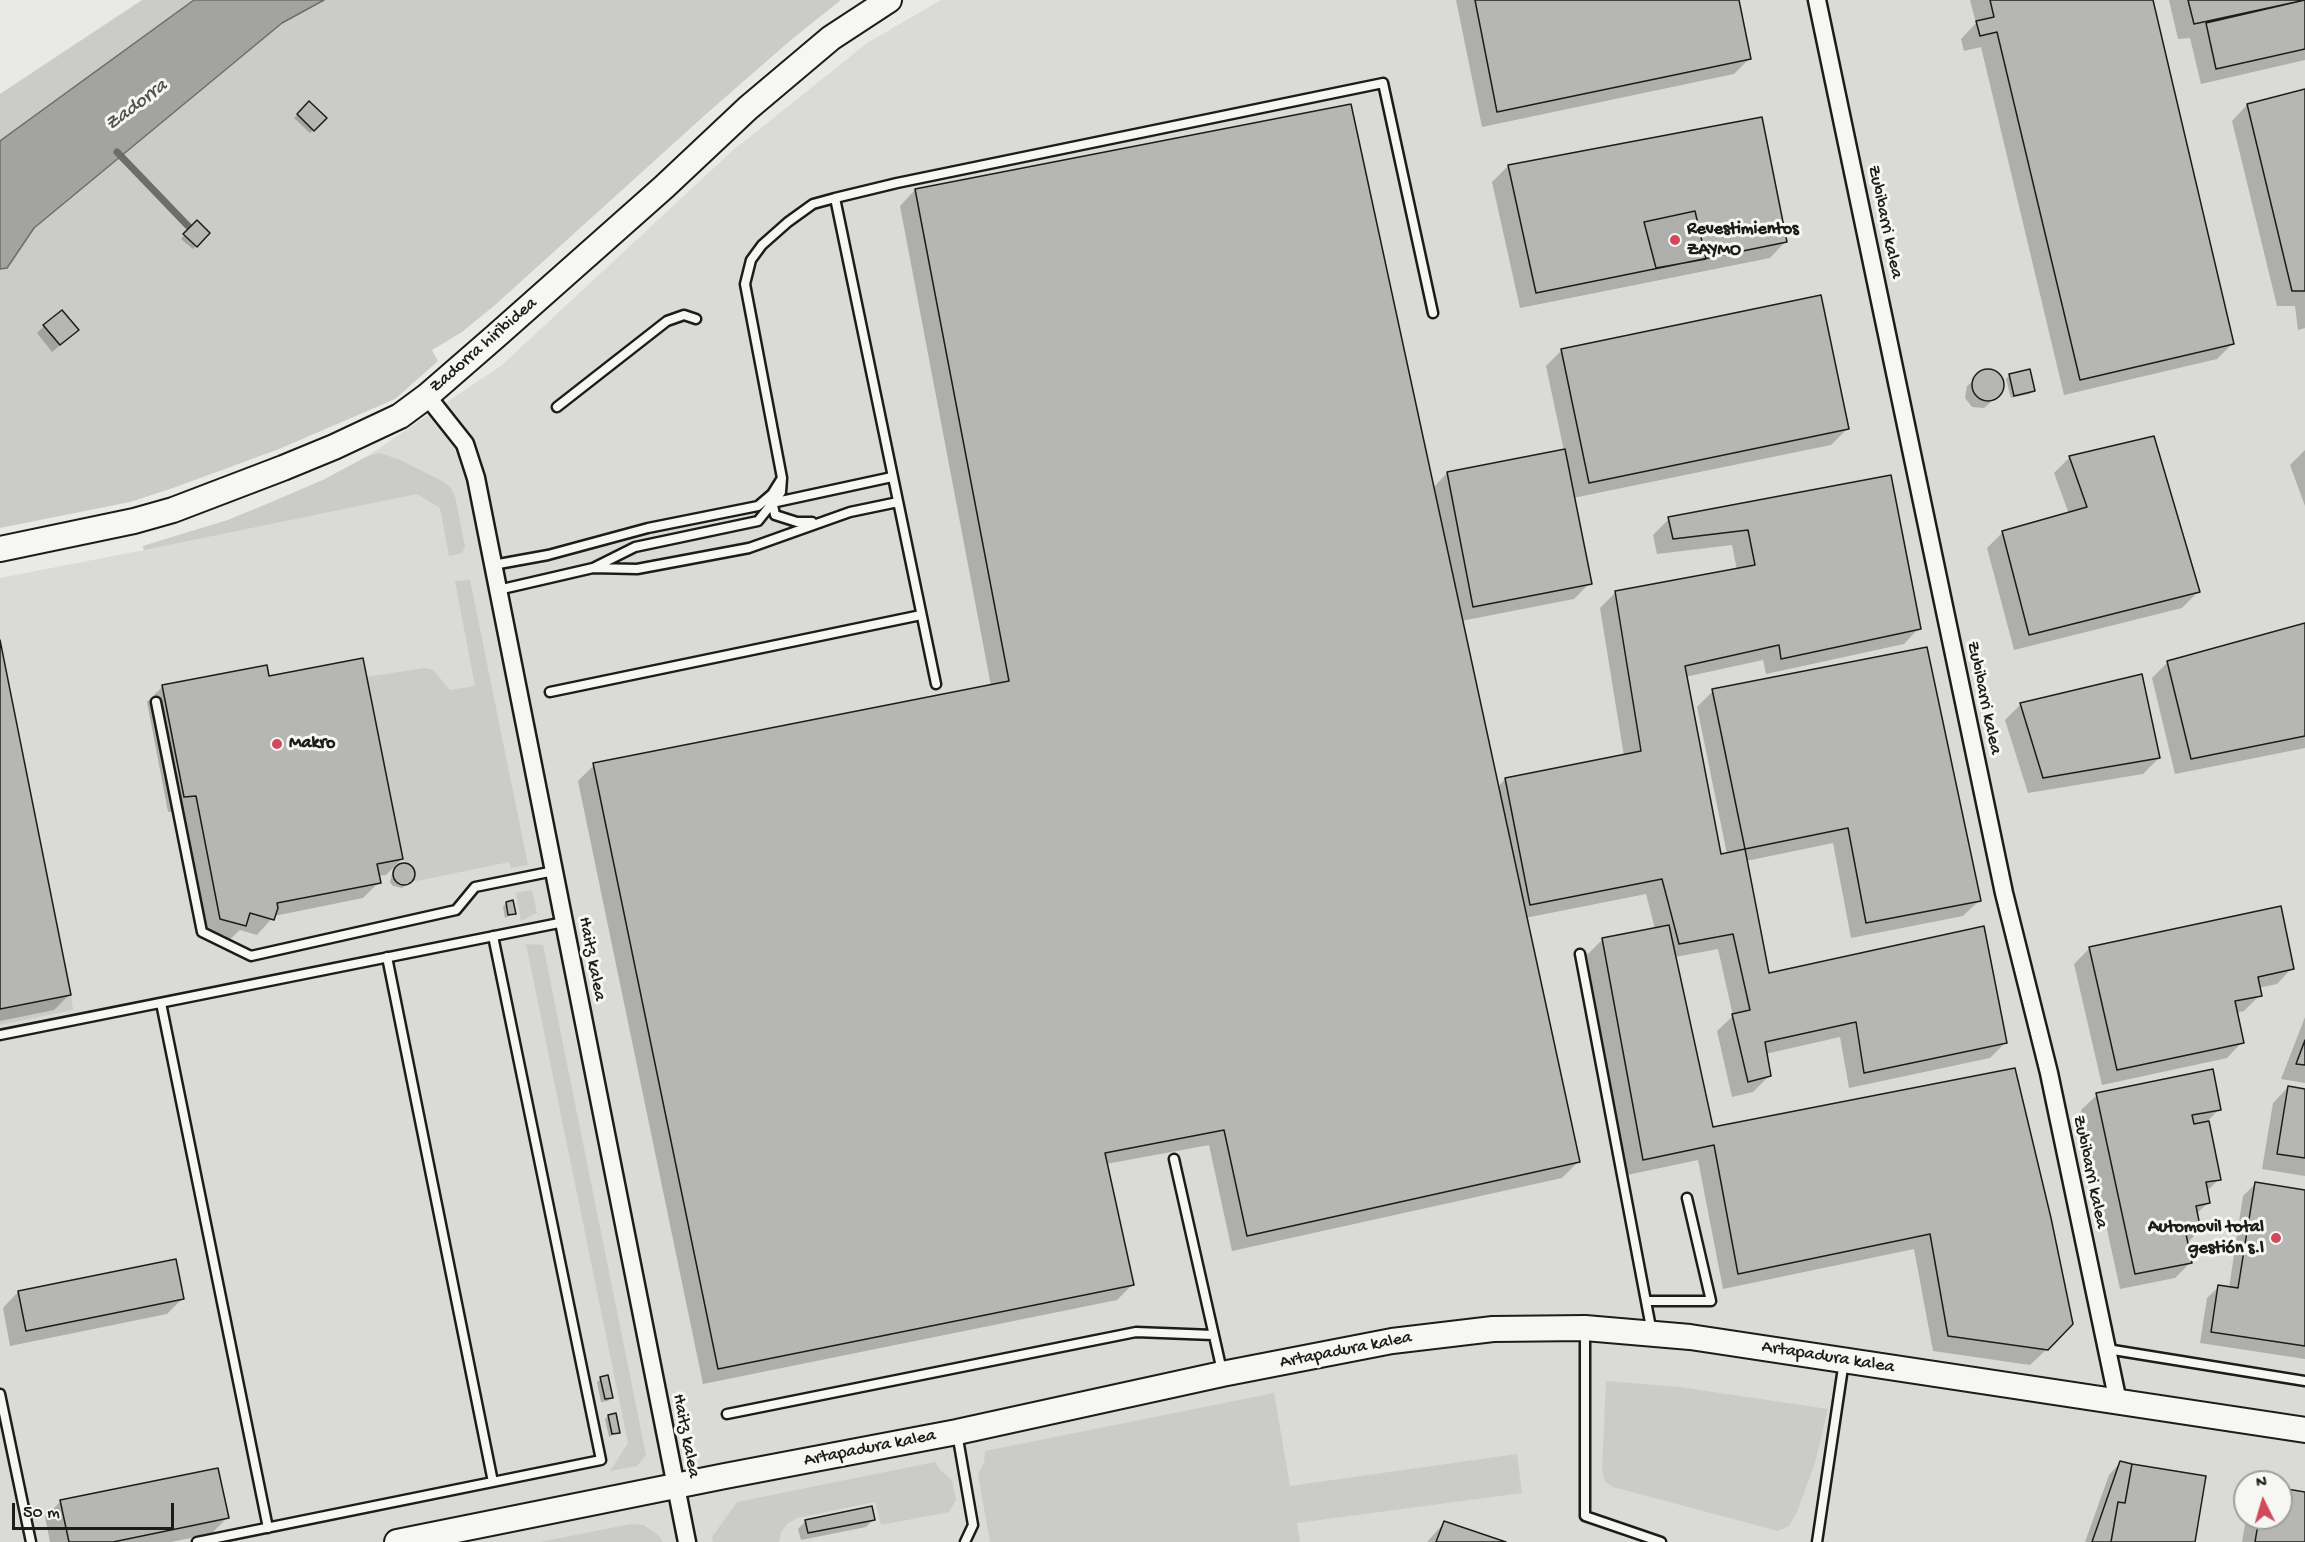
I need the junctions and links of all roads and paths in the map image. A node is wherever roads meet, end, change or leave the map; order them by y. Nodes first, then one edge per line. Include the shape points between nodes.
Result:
1 (889, 0) edge
2 (1817, 0) edge
3 (835, 198) junction
4 (1432, 313) dead end
5 (696, 319) dead end
6 (427, 396) junction
7 (557, 407) dead end
8 (892, 477) junction
9 (782, 478) junction
10 (772, 494) junction
11 (898, 502) junction
12 (772, 503) junction
13 (758, 506) junction
14 (824, 521) junction
15 (0, 549) edge
16 (493, 565) junction
17 (593, 568) junction
18 (498, 590) junction
19 (921, 615) junction
20 (936, 684) dead end
21 (550, 692) dead end
22 (156, 702) dead end
23 (554, 871) junction
24 (564, 922) junction
25 (492, 936) junction
26 (1580, 954) dead end
27 (387, 957) junction
28 (161, 1003) junction
29 (0, 1035) edge
30 (1174, 1159) dead end
31 (1688, 1198) dead end
32 (1646, 1301) junction
33 (1586, 1328) junction
34 (1652, 1333) junction
35 (1213, 1335) junction
36 (2107, 1349) junction
37 (1844, 1360) junction
38 (1222, 1374) junction
39 (2305, 1381) edge
40 (0, 1394) edge
41 (2118, 1402) junction
42 (727, 1414) dead end
43 (2305, 1430) edge
44 (957, 1432) junction
45 (493, 1482) junction
46 (676, 1486) junction
47 (268, 1528) junction
48 (31, 1542) edge
49 (196, 1542) edge
50 (397, 1542) edge
51 (687, 1542) edge
52 (965, 1542) edge
53 (1661, 1542) edge
54 (1816, 1542) edge

1 - 6 street, Zadorra hiribidea via 831,38 748,108
2 - 36 street, Zubibarri kalea via 2004,893 2049,1073
3 - 4 lane via 1383,83
3 - 8 lane
3 - 9 lane via 813,204 762,245 751,260 745,284
5 - 7 lane via 684,315 667,321
6 - 15 street, Zadorra hiribidea via 375,429 225,491 134,521
6 - 16 street, Haitz kalea via 465,444 476,478
8 - 11 lane
8 - 12 lane
9 - 10 lane
9 - 12 lane via 781,492
10 - 12 lane
10 - 13 lane
11 - 14 lane
11 - 19 lane
12 - 13 lane
12 - 14 lane via 775,514 797,522
12 - 17 lane via 758,521 635,547
13 - 16 lane
14 - 17 lane via 749,548 637,569
16 - 18 street, Haitz kalea
17 - 18 lane
18 - 23 street, Haitz kalea
19 - 20 lane
19 - 21 lane
22 - 23 lane via 202,932 251,956 456,910 475,887
23 - 24 street, Haitz kalea
24 - 25 lane
24 - 46 street, Haitz kalea
25 - 27 lane
25 - 45 lane via 601,1460
26 - 32 lane
27 - 28 lane
27 - 45 lane
28 - 29 lane
28 - 47 lane
30 - 35 lane
31 - 32 lane via 1711,1301
32 - 34 lane
33 - 34 street, Artapadura kalea
33 - 38 street, Artapadura kalea via 1441,1334
33 - 53 lane via 1586,1516
34 - 37 street, Artapadura kalea
35 - 38 lane
35 - 42 lane via 1136,1332
36 - 39 lane
36 - 41 street, Zubibarri kalea
37 - 41 street, Artapadura kalea
37 - 54 lane
38 - 44 street, Artapadura kalea
40 - 48 lane
41 - 43 street, Artapadura kalea
44 - 46 street, Artapadura kalea
44 - 52 lane via 973,1525
45 - 47 lane
46 - 50 street, Artapadura kalea
46 - 51 street, Haitz kalea
47 - 49 lane

